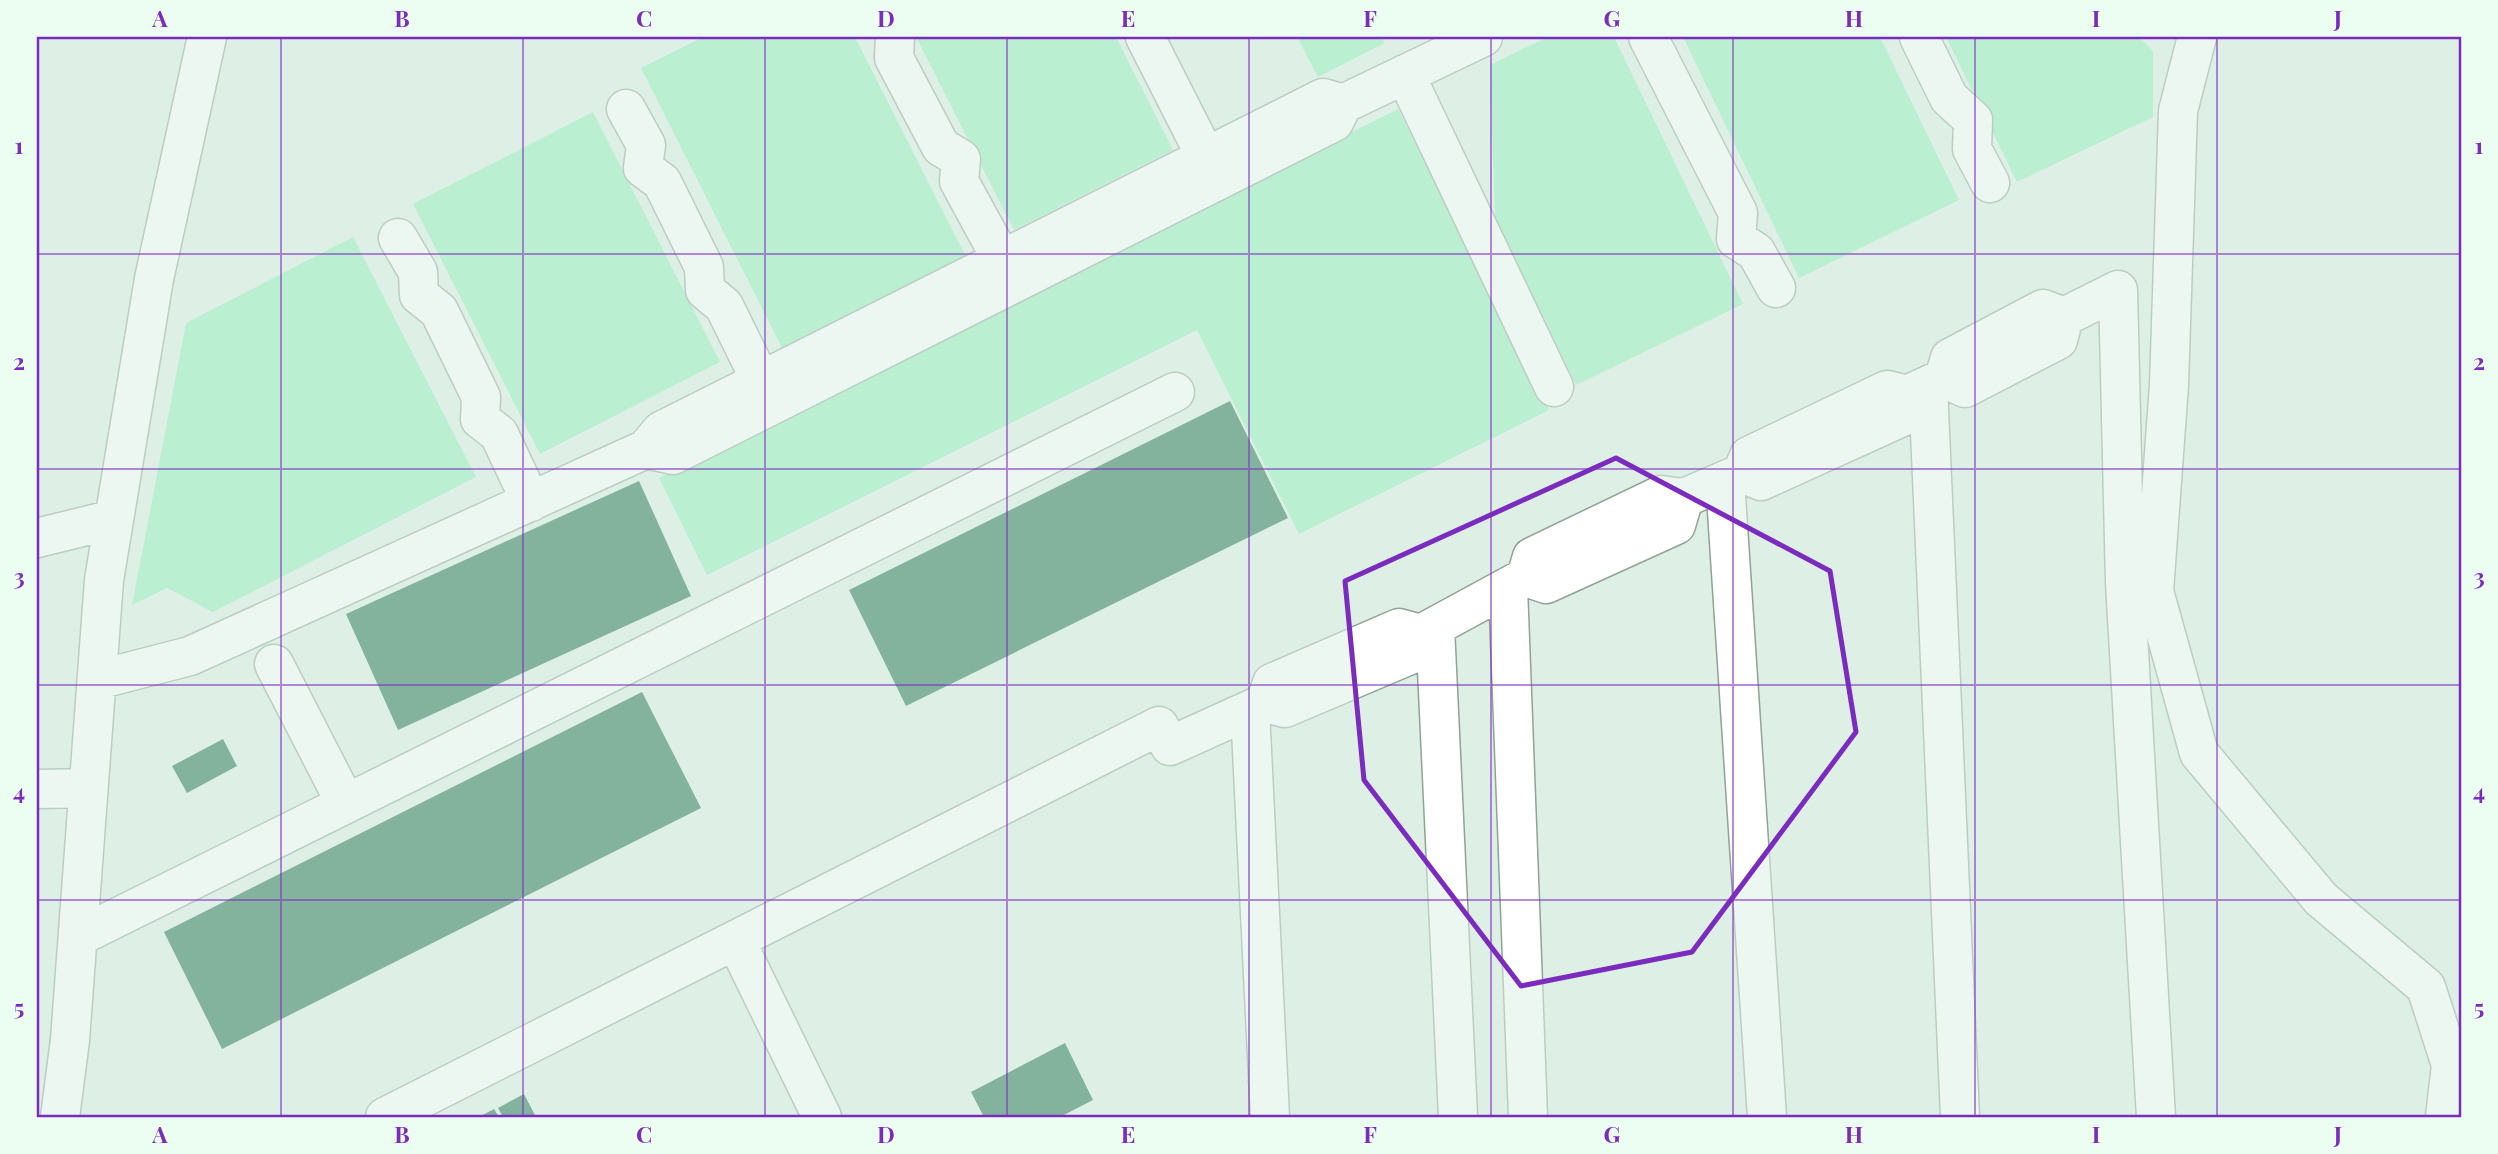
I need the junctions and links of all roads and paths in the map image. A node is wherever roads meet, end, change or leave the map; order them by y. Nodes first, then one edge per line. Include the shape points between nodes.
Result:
1 (207, 37) edge
2 (1145, 37) edge
3 (1483, 37) edge
4 (1648, 37) edge
5 (1919, 37) edge
6 (2197, 37) edge
7 (889, 44) edge
8 (1414, 59) edge
9 (1343, 104) junction
10 (626, 109) dead end
11 (1206, 157) junction
12 (1990, 183) dead end
13 (398, 238) dead end
14 (1002, 260) junction
15 (1776, 288) dead end
16 (761, 381) junction
17 (1554, 387) dead end
18 (1926, 387) junction
19 (1175, 392) dead end
20 (646, 449) junction
21 (1734, 477) junction
22 (531, 502) junction
23 (114, 519) junction
24 (37, 538) edge
25 (1517, 582) junction
26 (1428, 630) junction
27 (274, 664) dead end
28 (97, 680) junction
29 (1257, 706) junction
30 (89, 788) junction
31 (37, 789) edge
32 (346, 804) junction
33 (78, 937) junction
34 (736, 941) junction
35 (60, 1117) edge
36 (385, 1117) edge
37 (822, 1117) edge
38 (1270, 1117) edge
39 (1458, 1117) edge
40 (1528, 1117) edge
41 (1767, 1117) edge
42 (1960, 1117) edge
43 (2156, 1117) edge
44 (2445, 1117) edge

1 - 23 street via 154,279
2 - 11 street
3 - 8 street
4 - 15 street via 1738,212 1736,239 1756,252
5 - 12 street via 1949,98 1973,120 1972,149
6 - 44 street via 2178,111 2169,385 2154,592 2199,753 2320,898 2426,987 2451,1065
7 - 14 street via 941,147 961,159 959,181
8 - 9 street
8 - 17 street
9 - 11 street via 1323,98
9 - 20 street via 1334,121 673,455
10 - 16 street via 646,145 643,168 662,182 704,267 705,290 724,306
11 - 14 street
13 - 22 street via 418,272 419,295 439,311 481,397 480,419 499,434
14 - 16 street
16 - 20 street via 662,431
18 - 21 street via 1902,417 1760,481
18 - 42 street
18 - 43 street via 1965,388 2058,340 2064,317 2118,290 2126,583
19 - 32 street
20 - 22 street
21 - 25 street via 1684,498 1676,525 1546,584
21 - 41 street
22 - 28 street via 190,656
23 - 24 street
23 - 28 street via 104,580
25 - 26 street
25 - 40 street
26 - 29 street via 1410,655 1285,708
26 - 39 street
27 - 32 street
28 - 30 street
29 - 34 street via 1170,746 1159,726
29 - 38 street
30 - 31 street
30 - 33 street
32 - 33 street
33 - 35 street
34 - 36 street
34 - 37 street

